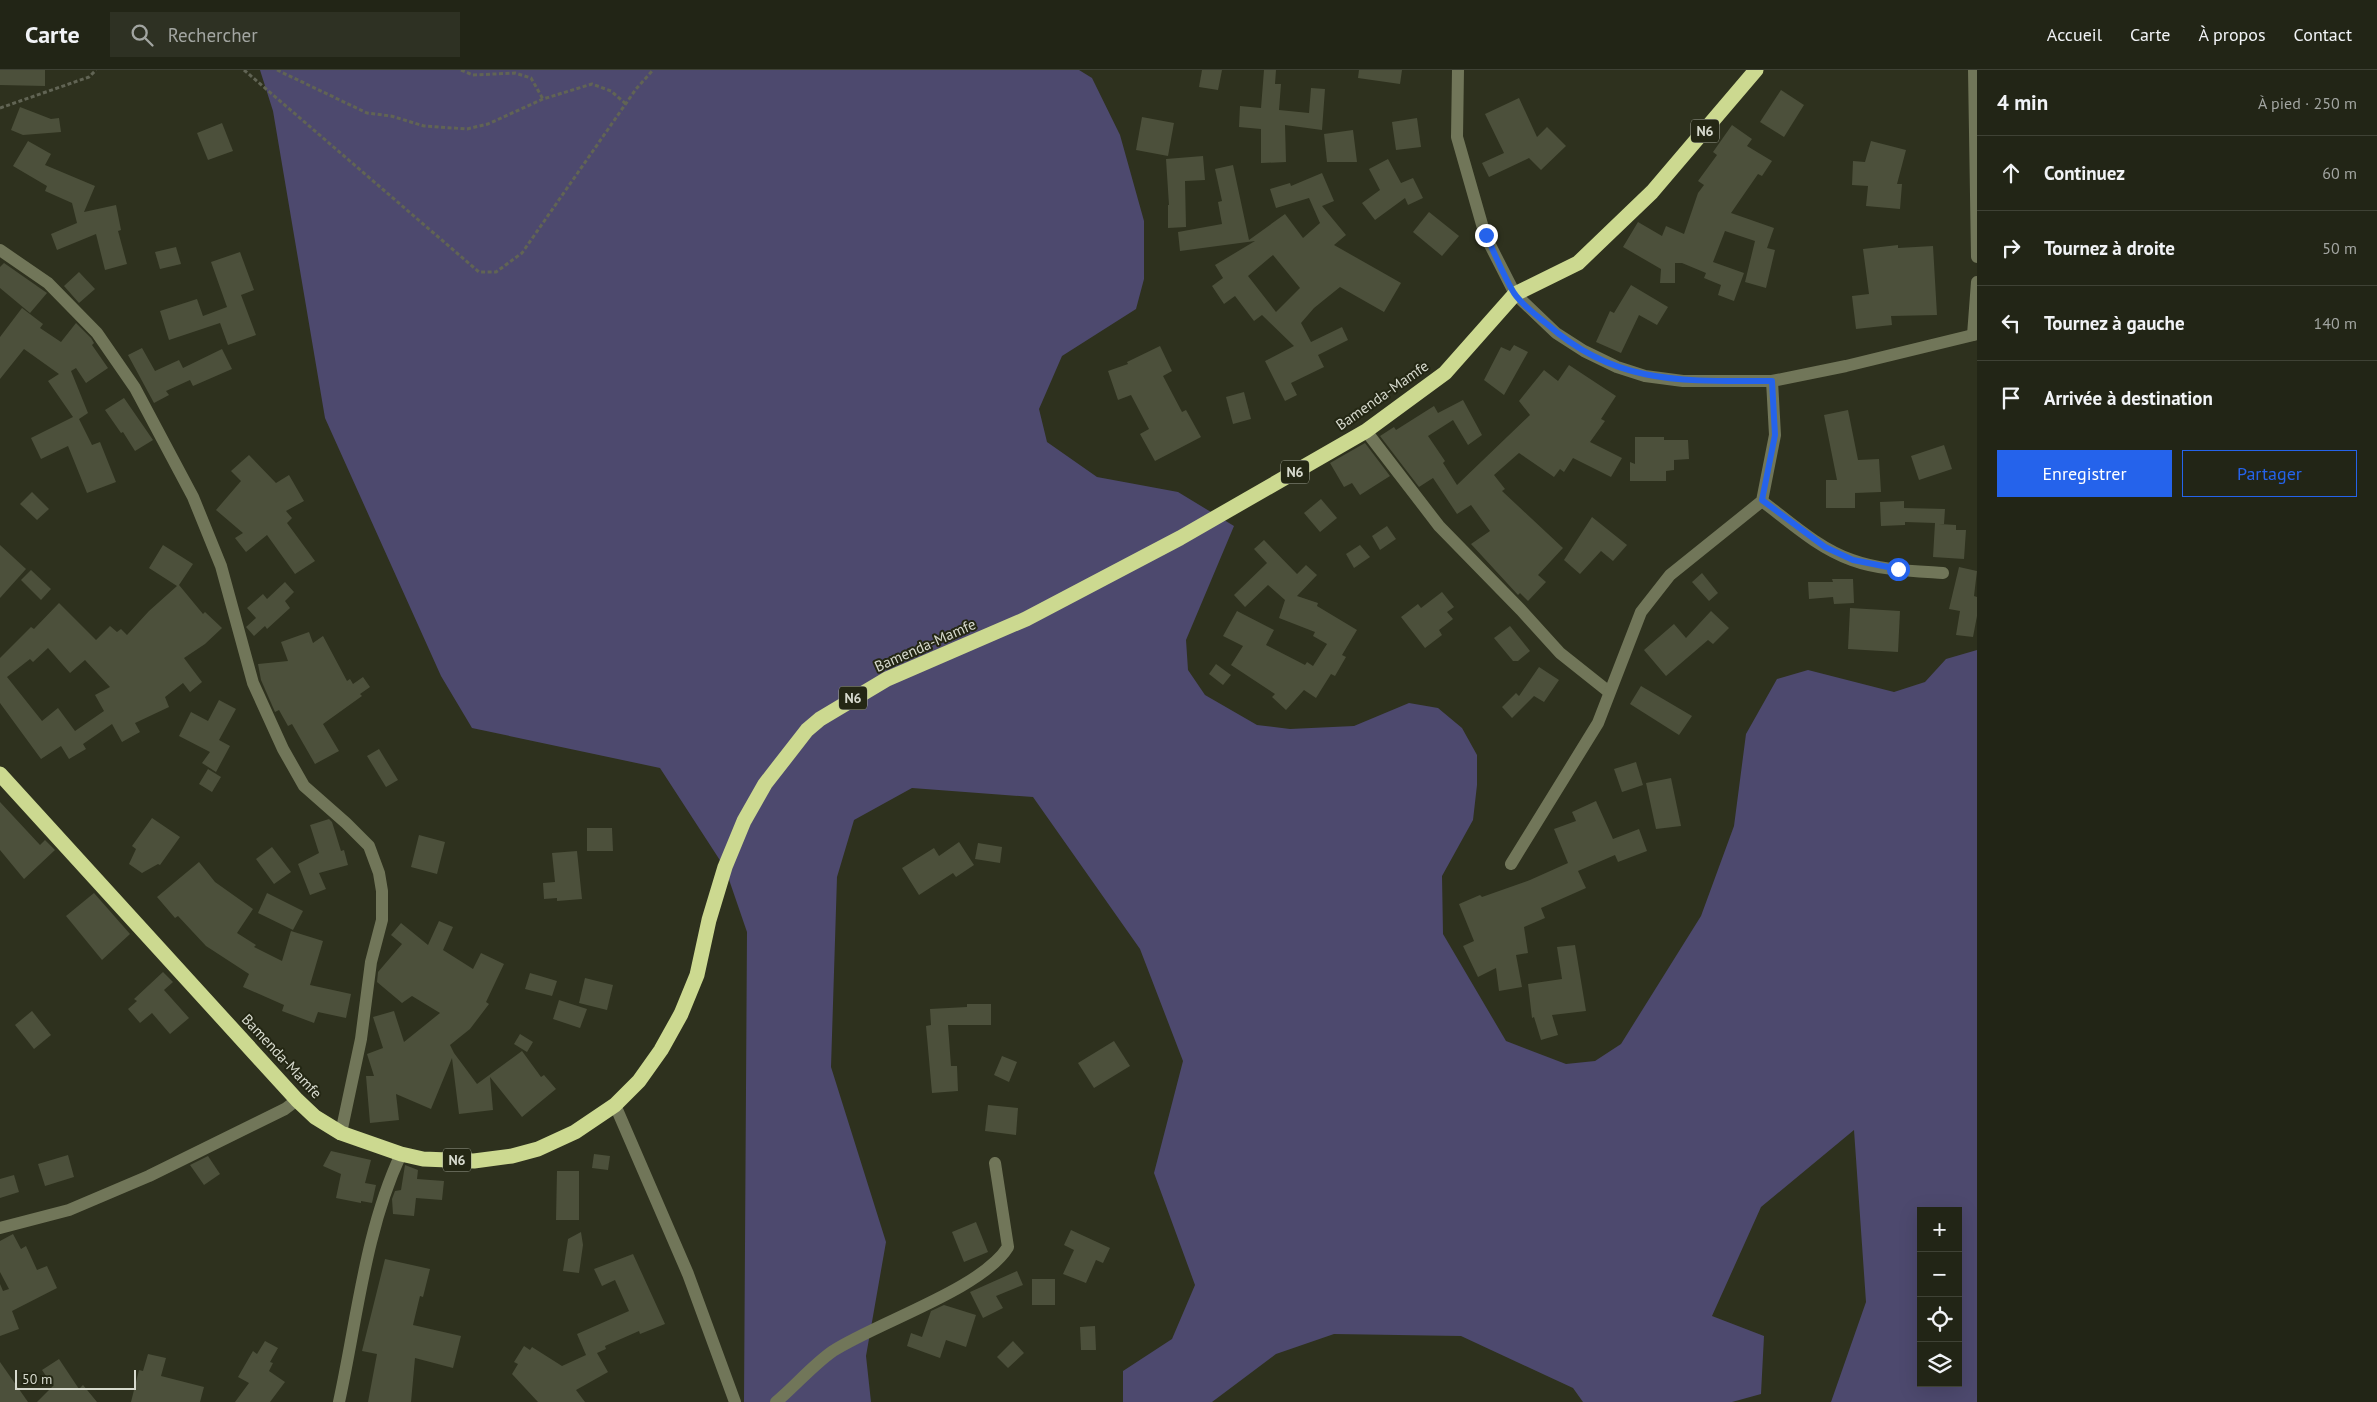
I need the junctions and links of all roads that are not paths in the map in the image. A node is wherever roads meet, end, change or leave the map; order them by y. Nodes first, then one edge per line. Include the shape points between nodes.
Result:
1 (1458, 70) edge
2 (1756, 70) edge
3 (1974, 70) edge
4 (0, 250) edge
5 (1977, 257) edge
6 (1977, 282) edge
7 (1515, 294) junction
8 (1975, 334) edge
9 (1772, 381) junction
10 (1366, 431) junction
11 (1762, 500) junction
12 (1943, 573) dead end
13 (1609, 692) junction
14 (0, 774) edge
15 (1510, 864) dead end
16 (297, 1100) junction
17 (615, 1105) junction
18 (341, 1133) junction
19 (401, 1154) junction
20 (995, 1163) dead end
21 (0, 1228) edge
22 (339, 1402) edge
23 (734, 1402) edge
24 (776, 1402) edge

1 - 7 street via 1457,137 1461,157 1486,235
2 - 7 highway, Bamenda-Mamfe / N6 via 1652,192 1578,263
3 - 5 street
4 - 18 street via 48,283 98,333 135,388 193,497 221,566 253,683 283,749 304,786 369,846 379,873 382,920 371,962 361,1039
6 - 8 street
7 - 9 street via 1556,333 1618,367 1645,376 1683,381
7 - 10 highway, Bamenda-Mamfe / N6 via 1444,372
8 - 9 street
9 - 11 street via 1775,435
10 - 13 street via 1439,526 1560,653
10 - 17 highway, Bamenda-Mamfe / N6 via 1180,538 1026,619 887,679 807,730 770,778 744,821 725,868 696,975 681,1014 650,1066
11 - 12 street via 1825,547 1853,560
11 - 13 street via 1670,575 1641,612
13 - 15 street via 1598,723
14 - 16 highway, Bamenda-Mamfe / N6
16 - 18 highway, Bamenda-Mamfe / N6 via 315,1117
16 - 21 street via 286,1109 140,1180 69,1210
17 - 19 highway, Bamenda-Mamfe / N6 via 575,1132 538,1149 512,1156 474,1161 423,1159
17 - 23 street via 688,1274
18 - 19 highway, Bamenda-Mamfe / N6
19 - 22 street via 389,1179 377,1222
20 - 24 street via 1008,1247 1000,1259 944,1295 897,1316 832,1352

